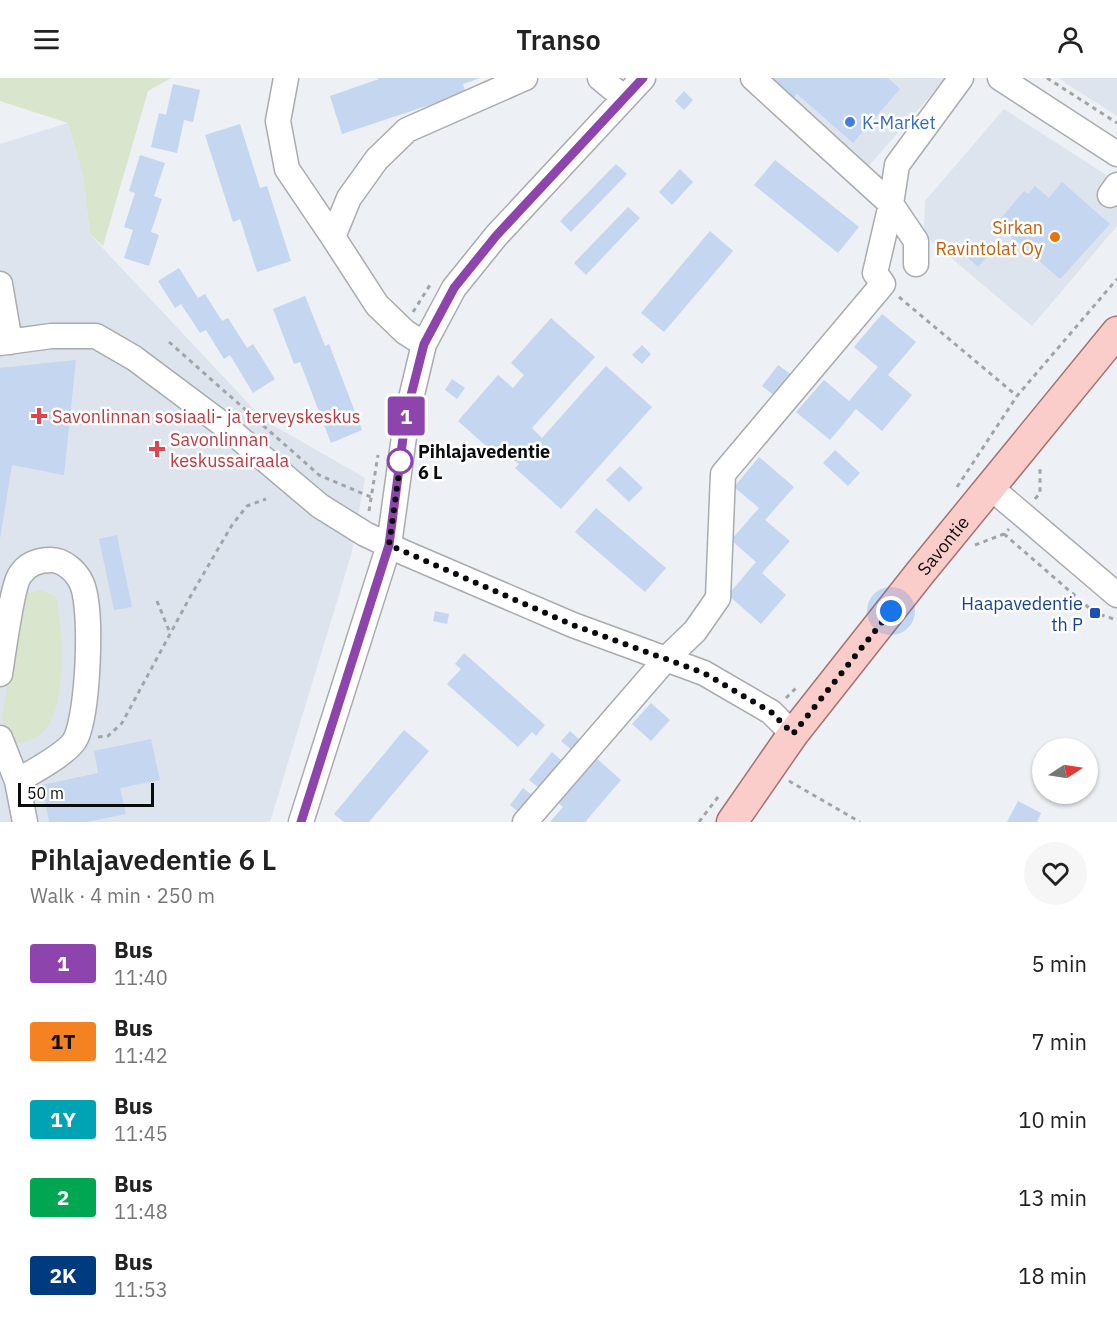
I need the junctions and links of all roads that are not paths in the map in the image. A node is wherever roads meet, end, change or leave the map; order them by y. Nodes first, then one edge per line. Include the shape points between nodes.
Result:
1 (286, 78) edge
2 (525, 78) edge
3 (600, 78) edge
4 (643, 78) edge
5 (753, 78) edge
6 (961, 78) edge
7 (1000, 78) edge
8 (623, 97) junction
9 (1117, 154) edge
10 (891, 204) junction
11 (333, 237) junction
12 (916, 264) dead end
13 (0, 284) edge
14 (1117, 332) edge
15 (5, 342) edge
16 (424, 344) junction
17 (990, 487) junction
18 (389, 545) junction
19 (1117, 595) edge
20 (666, 658) junction
21 (0, 674) edge
22 (793, 734) junction
23 (0, 738) edge
24 (17, 781) junction
25 (25, 822) edge
26 (301, 822) edge
27 (525, 822) edge
28 (732, 822) edge

1 - 11 street via 278,121 286,169
2 - 11 street via 407,130 377,159 349,198
3 - 8 street
4 - 8 street
5 - 10 street
6 - 10 street via 897,165
7 - 9 street
8 - 16 street via 489,244 454,288
10 - 12 street via 916,241
10 - 20 street via 874,273 883,284 723,474 718,598 695,631
11 - 16 street via 377,305
13 - 15 street
14 - 17 main road, Savontie
15 - 18 street via 96,336 134,358 225,426 320,506
16 - 18 street via 406,415
17 - 19 street
17 - 22 main road, Savontie
18 - 20 street via 573,625
18 - 26 street
20 - 22 street via 714,678 771,712
20 - 27 street
21 - 24 street via 19,576 36,561 54,560 70,567 82,584 88,624 87,681 76,740
22 - 28 main road, Savontie
23 - 24 street
24 - 25 street

